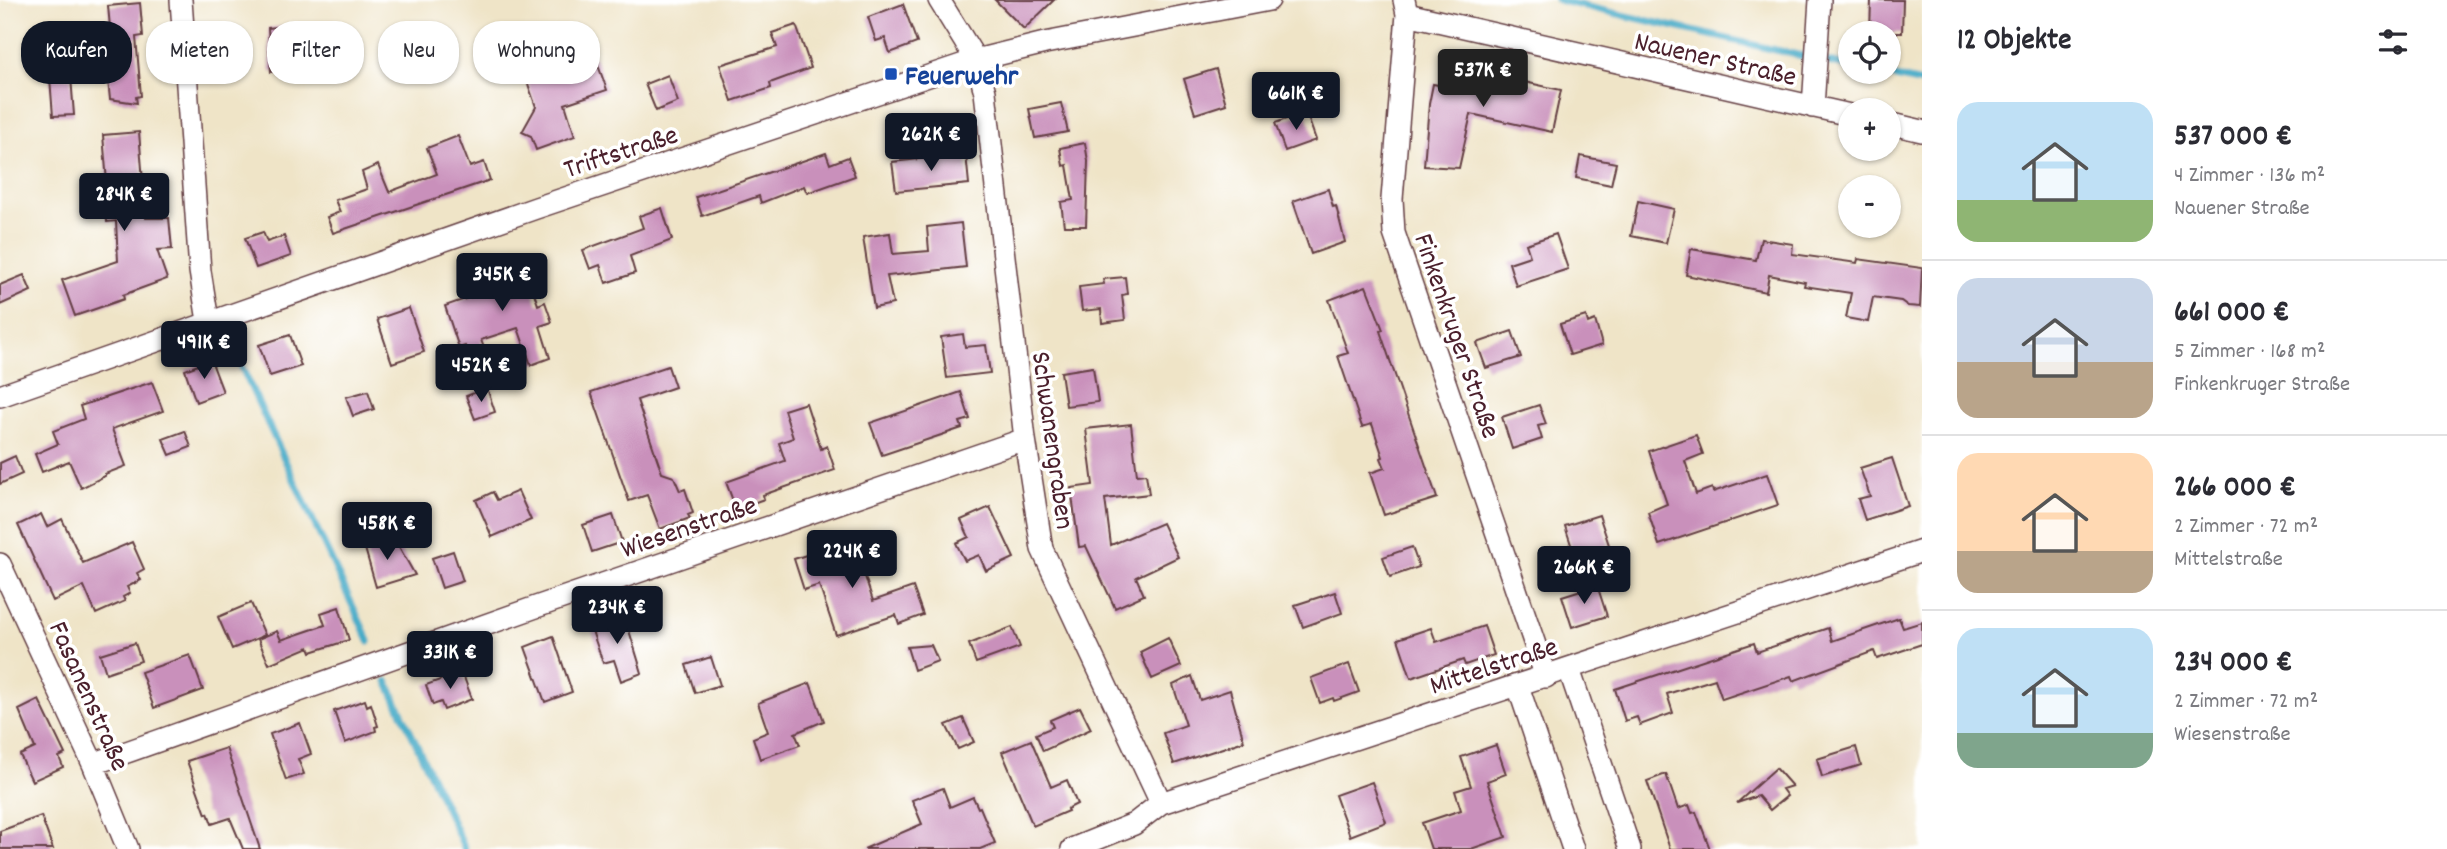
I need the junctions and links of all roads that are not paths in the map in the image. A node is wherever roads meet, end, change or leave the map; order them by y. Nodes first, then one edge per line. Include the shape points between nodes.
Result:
1 (181, 0) edge
2 (939, 0) edge
3 (1269, 0) edge
4 (1819, 0) edge
5 (1405, 7) edge
6 (976, 60) junction
7 (1813, 107) junction
8 (1838, 112) edge
9 (1901, 127) edge
10 (1922, 131) edge
11 (208, 321) junction
12 (0, 396) edge
13 (1025, 439) junction
14 (1922, 551) edge
15 (0, 564) edge
16 (1569, 669) junction
17 (1546, 677) junction
18 (1518, 686) junction
19 (93, 764) junction
20 (1161, 803) junction
21 (125, 848) edge
22 (1072, 849) edge
23 (1573, 849) edge
24 (1630, 849) edge

1 - 11 street via 200,271
2 - 6 street, Schwanengraben
3 - 6 street, Triftstraße
4 - 7 street
5 - 7 street, Nauener Straße
5 - 17 street, Finkenkruger Straße via 1392,199 1394,233
6 - 11 street, Triftstraße
6 - 13 street, Schwanengraben via 985,92
7 - 8 street, Nauener Straße
9 - 10 street
11 - 12 street, Triftstraße
13 - 19 street, Wiesenstraße
13 - 20 street, Schwanengraben via 1042,549
14 - 16 street, Mittelstraße
15 - 19 street, Fasanenstraße
16 - 17 street, Mittelstraße
16 - 24 street
17 - 18 street, Mittelstraße
18 - 20 street, Mittelstraße
18 - 23 street
19 - 21 street, Fasanenstraße
20 - 22 street, Mittelstraße via 1134,824

